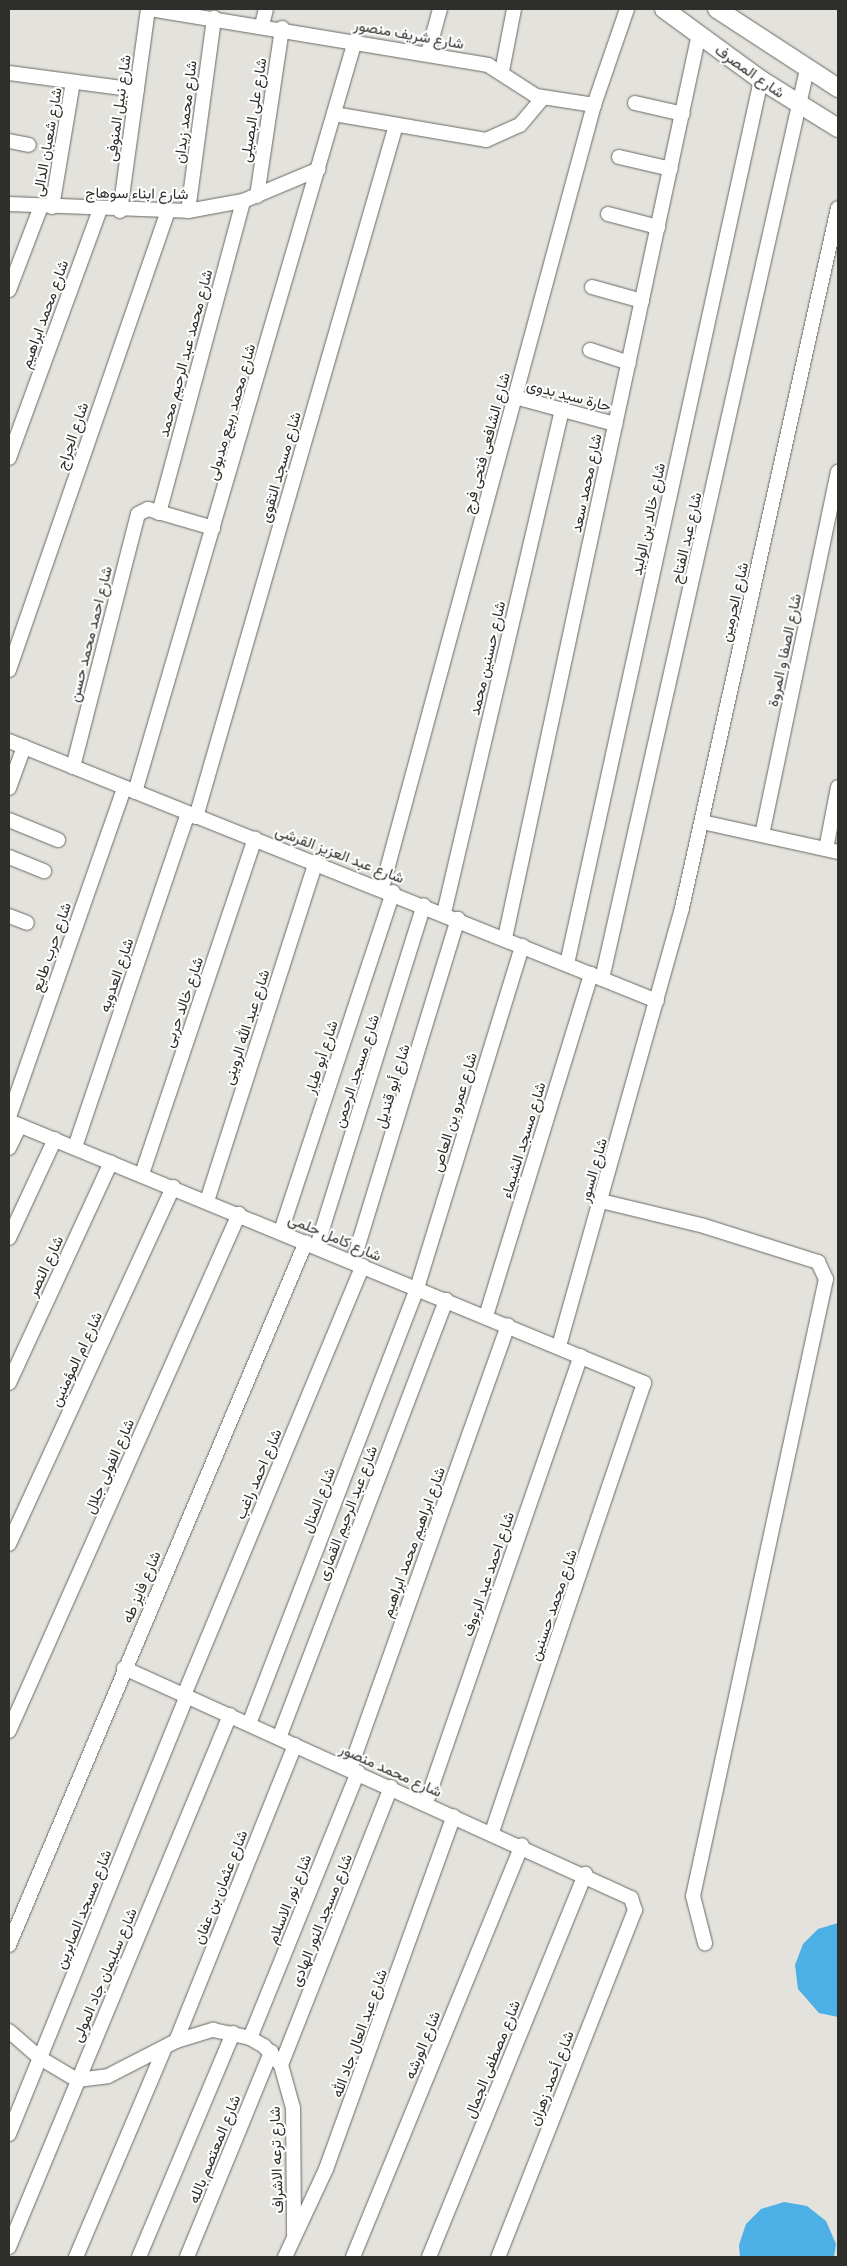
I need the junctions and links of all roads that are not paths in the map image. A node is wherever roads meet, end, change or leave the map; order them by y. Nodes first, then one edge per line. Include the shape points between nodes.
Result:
1 (149, 9) edge
2 (266, 9) edge
3 (440, 9) edge
4 (514, 9) edge
5 (627, 9) edge
6 (664, 9) edge
7 (717, 9) edge
8 (207, 14) edge
9 (262, 25) junction
10 (282, 28) junction
11 (699, 34) junction
12 (355, 41) junction
13 (428, 53) junction
14 (807, 69) junction
15 (502, 71) junction
16 (9, 73) edge
17 (761, 80) junction
18 (73, 82) junction
19 (838, 88) edge
20 (137, 90) junction
21 (543, 98) junction
22 (635, 103) dead end
23 (798, 104) junction
24 (594, 105) junction
25 (334, 114) junction
26 (683, 114) junction
27 (396, 125) junction
28 (838, 128) edge
29 (9, 141) edge
30 (29, 144) dead end
31 (619, 157) dead end
32 (671, 169) junction
33 (319, 170) junction
34 (257, 196) junction
35 (243, 201) junction
36 (9, 204) edge
37 (47, 207) junction
38 (838, 208) edge
39 (100, 210) junction
40 (120, 211) junction
41 (188, 211) junction
42 (167, 212) junction
43 (608, 214) dead end
44 (658, 227) junction
45 (592, 287) dead end
46 (9, 290) edge
47 (642, 301) junction
48 (590, 350) dead end
49 (629, 363) junction
50 (515, 397) junction
51 (562, 410) junction
52 (615, 424) junction
53 (9, 458) edge
54 (838, 472) edge
55 (159, 512) junction
56 (213, 528) junction
57 (9, 670) edge
58 (9, 741) edge
59 (24, 747) junction
60 (73, 767) junction
61 (838, 787) edge
62 (9, 788) edge
63 (130, 790) junction
64 (192, 815) junction
65 (9, 820) edge
66 (702, 822) junction
67 (762, 835) junction
68 (255, 839) junction
69 (58, 840) dead end
70 (832, 850) edge
71 (9, 857) edge
72 (316, 862) junction
73 (44, 872) dead end
74 (387, 890) junction
75 (424, 905) junction
76 (444, 913) junction
77 (9, 916) edge
78 (458, 919) junction
79 (27, 923) dead end
80 (504, 938) junction
81 (522, 946) junction
82 (567, 964) junction
83 (597, 976) junction
84 (657, 1001) junction
85 (12, 1121) edge
86 (55, 1139) junction
87 (74, 1147) junction
88 (9, 1148) edge
89 (111, 1162) junction
90 (142, 1174) junction
91 (174, 1187) junction
92 (207, 1201) junction
93 (601, 1201) junction
94 (239, 1214) junction
95 (280, 1231) junction
96 (9, 1238) edge
97 (311, 1244) junction
98 (358, 1264) junction
99 (417, 1288) junction
100 (446, 1300) junction
101 (486, 1316) junction
102 (508, 1325) junction
103 (558, 1346) junction
104 (581, 1356) junction
105 (9, 1383) edge
106 (645, 1388) joint
107 (9, 1544) edge
108 (124, 1668) junction
109 (186, 1696) junction
110 (230, 1715) junction
111 (249, 1724) junction
112 (9, 1731) edge
113 (279, 1738) junction
114 (295, 1745) junction
115 (354, 1771) junction
116 (391, 1787) junction
117 (426, 1803) junction
118 (454, 1816) junction
119 (492, 1832) junction
120 (522, 1846) junction
121 (585, 1874) junction
122 (635, 1910) joint
123 (705, 1943) dead end
124 (9, 1945) edge
125 (9, 2031) edge
126 (233, 2033) junction
127 (250, 2038) junction
128 (170, 2044) junction
129 (270, 2052) junction
130 (40, 2058) junction
131 (281, 2065) junction
132 (77, 2080) junction
133 (9, 2134) edge
134 (294, 2235) junction
135 (9, 2247) edge
136 (76, 2257) edge
137 (139, 2257) edge
138 (187, 2257) edge
139 (285, 2257) edge
140 (353, 2257) edge
141 (429, 2257) edge
142 (498, 2257) edge

1 - 8 street, شارع شريف منصور
1 - 20 street, شارع نبيل المنوفى
2 - 9 street
3 - 13 street
4 - 15 street
5 - 24 street, شارع الشافعى فتحى فرج
6 - 11 street, شارع المصرف
7 - 14 street
8 - 9 street, شارع شريف منصور
8 - 41 street, شارع محمد زيدان
9 - 10 street, شارع شريف منصور
10 - 12 street, شارع شريف منصور
10 - 34 street, شارع على البصيلى
11 - 17 street, شارع المصرف
11 - 26 street, شارع محمد سعد
12 - 13 street, شارع شريف منصور
12 - 25 street, شارع محمد ربيع مدبولى
13 - 15 street, شارع شريف منصور
14 - 19 street
14 - 23 street, شارع عبد الفتاح
15 - 21 street, شارع شريف منصور
16 - 18 street
17 - 23 street, شارع المصرف
17 - 82 street, شارع خالد بن الوليد
18 - 20 street
18 - 37 street, شارع شعبان الدالى
20 - 40 street, شارع نبيل المنوفى
21 - 24 street, شارع شريف منصور
21 - 27 street via 520,125 486,140
22 - 26 street
23 - 28 street, شارع المصرف
23 - 83 street, شارع عبد الفتاح
24 - 50 street, شارع الشافعى فتحى فرج
25 - 27 street
25 - 33 street, شارع محمد ربيع مدبولى
26 - 32 street, شارع محمد سعد
27 - 64 street, شارع مسجد التقوى
29 - 30 street
31 - 32 street
32 - 44 street, شارع محمد سعد
33 - 34 street, شارع ابناء سوهاج
33 - 56 street, شارع محمد ربيع مدبولى
34 - 35 street, شارع ابناء سوهاج
35 - 41 street, شارع ابناء سوهاج
35 - 55 street, شارع محمد عبد الرحيم محمد
36 - 37 street, شارع ابناء سوهاج
37 - 39 street, شارع ابناء سوهاج
37 - 46 street, شارع شعبان الدالى
38 - 66 street, شارع الحرمين
39 - 40 street, شارع ابناء سوهاج
39 - 53 street, شارع محمد ابراهيم
40 - 42 street, شارع ابناء سوهاج
41 - 42 street, شارع ابناء سوهاج
42 - 57 street, شارع الجراج
43 - 44 street
44 - 47 street, شارع محمد سعد
45 - 47 street
47 - 49 street, شارع محمد سعد
48 - 49 street
49 - 52 street, شارع محمد سعد
50 - 51 street, حارة سيد بدوى
50 - 74 street, شارع الشافعى فتحى فرج
51 - 52 street, حارة سيد بدوى
51 - 76 street, شارع حسنين محمد
52 - 80 street, شارع محمد سعد
54 - 67 street, شارع الصفا و المروة
55 - 56 street
55 - 60 street, شارع احمد محمد حسن via 141,511
56 - 63 street, شارع محمد ربيع مدبولى
58 - 59 street, شارع عبد العزيز القرشى
59 - 60 street, شارع عبد العزيز القرشى
59 - 62 street
60 - 63 street, شارع عبد العزيز القرشى
61 - 70 street
63 - 64 street, شارع عبد العزيز القرشى
63 - 85 street, شارع حرب طايع
64 - 68 street, شارع عبد العزيز القرشى
64 - 87 street, شارع العدويه
65 - 69 street
66 - 67 street
66 - 84 street, شارع الحرمين
67 - 70 street
68 - 72 street, شارع عبد العزيز القرشى
68 - 90 street, شارع خالد حربى
71 - 73 street
72 - 74 street, شارع عبد العزيز القرشى
72 - 92 street, شارع عبد الله الروينى
74 - 75 street, شارع عبد العزيز القرشى
74 - 95 street, شارع أبو طيار
75 - 76 street, شارع عبد العزيز القرشى
75 - 97 street, شارع مسجد الرحمن
76 - 78 street, شارع عبد العزيز القرشى
77 - 79 street
78 - 80 street, شارع عبد العزيز القرشى
78 - 98 street, شارع أبو قنديل
80 - 81 street, شارع عبد العزيز القرشى
81 - 82 street, شارع عبد العزيز القرشى
81 - 99 street, شارع عمرو بن العاص
82 - 83 street, شارع عبد العزيز القرشى
83 - 84 street, شارع عبد العزيز القرشى
83 - 101 street, شارع مسجد الشيماء
84 - 93 street, شارع السور
85 - 86 street, شارع كامل حلمى
85 - 88 street, شارع حرب طايع
86 - 87 street, شارع كامل حلمى
86 - 96 street
87 - 89 street, شارع كامل حلمى
89 - 90 street, شارع كامل حلمى
89 - 105 street, شارع النصر
90 - 91 street, شارع كامل حلمى
91 - 92 street, شارع كامل حلمى
91 - 107 street, شارع ام المؤمنين
92 - 94 street, شارع كامل حلمى
93 - 103 street, شارع السور
93 - 123 street via 704,1226 818,1262 826,1279 693,1896
94 - 95 street, شارع كامل حلمى
94 - 112 street, شارع الفولى جلال
95 - 97 street, شارع كامل حلمى
97 - 98 street, شارع كامل حلمى
97 - 108 street, شارع فايز طه
98 - 99 street, شارع كامل حلمى
98 - 109 street, شارع احمد راغب
99 - 100 street, شارع كامل حلمى
99 - 111 street, شارع المنال
100 - 101 street, شارع كامل حلمى
100 - 113 street, شارع عبد الرحيم القمارى
101 - 102 street, شارع كامل حلمى
102 - 103 street, شارع كامل حلمى
102 - 115 street, شارع ابراهيم محمد ابراهيم
103 - 104 street, شارع كامل حلمى
104 - 106 street, شارع كامل حلمى via 637,1377
104 - 117 street, شارع احمد عبد الرءوف
106 - 119 street, شارع محمد حسنين
108 - 109 street, شارع محمد منصور
108 - 124 street, شارع فايز طه
109 - 110 street, شارع محمد منصور
109 - 130 street, شارع مسجد الصابرين
110 - 111 street, شارع محمد منصور
110 - 132 street, شارع سليمان جاد المولى
111 - 113 street, شارع محمد منصور
113 - 114 street, شارع محمد منصور
114 - 115 street, شارع محمد منصور
114 - 128 street, شارع عثمان بن عفان
115 - 116 street, شارع محمد منصور
115 - 127 street, شارع نور الاسلام
116 - 117 street, شارع محمد منصور
116 - 131 street, شارع مسجد النور الهادى
117 - 118 street, شارع محمد منصور
118 - 119 street, شارع محمد منصور
118 - 134 street, شارع عبد العال جاد الله via 326,2170
119 - 120 street, شارع محمد منصور
120 - 121 street, شارع محمد منصور
120 - 140 street, شارع الورشه
121 - 122 street, شارع محمد منصور via 627,1893
121 - 141 street, شارع مصطفى الجمال
122 - 142 street, شارع أحمد زهران
125 - 130 street
126 - 127 street, شارع ترعه الاشراف
126 - 128 street, شارع ترعه الاشراف via 213,2030
126 - 137 street
127 - 129 street, شارع ترعه الاشراف
128 - 132 street, شارع ترعه الاشراف via 108,2076
128 - 136 street, شارع عثمان بن عفان
129 - 131 street, شارع ترعه الاشراف
129 - 138 street, شارع المعتصم بالله
130 - 132 street
130 - 133 street, شارع مسجد الصابرين
131 - 134 street, شارع ترعه الاشراف via 292,2108
132 - 135 street, شارع سليمان جاد المولى
134 - 139 street, شارع عبد العال جاد الله

